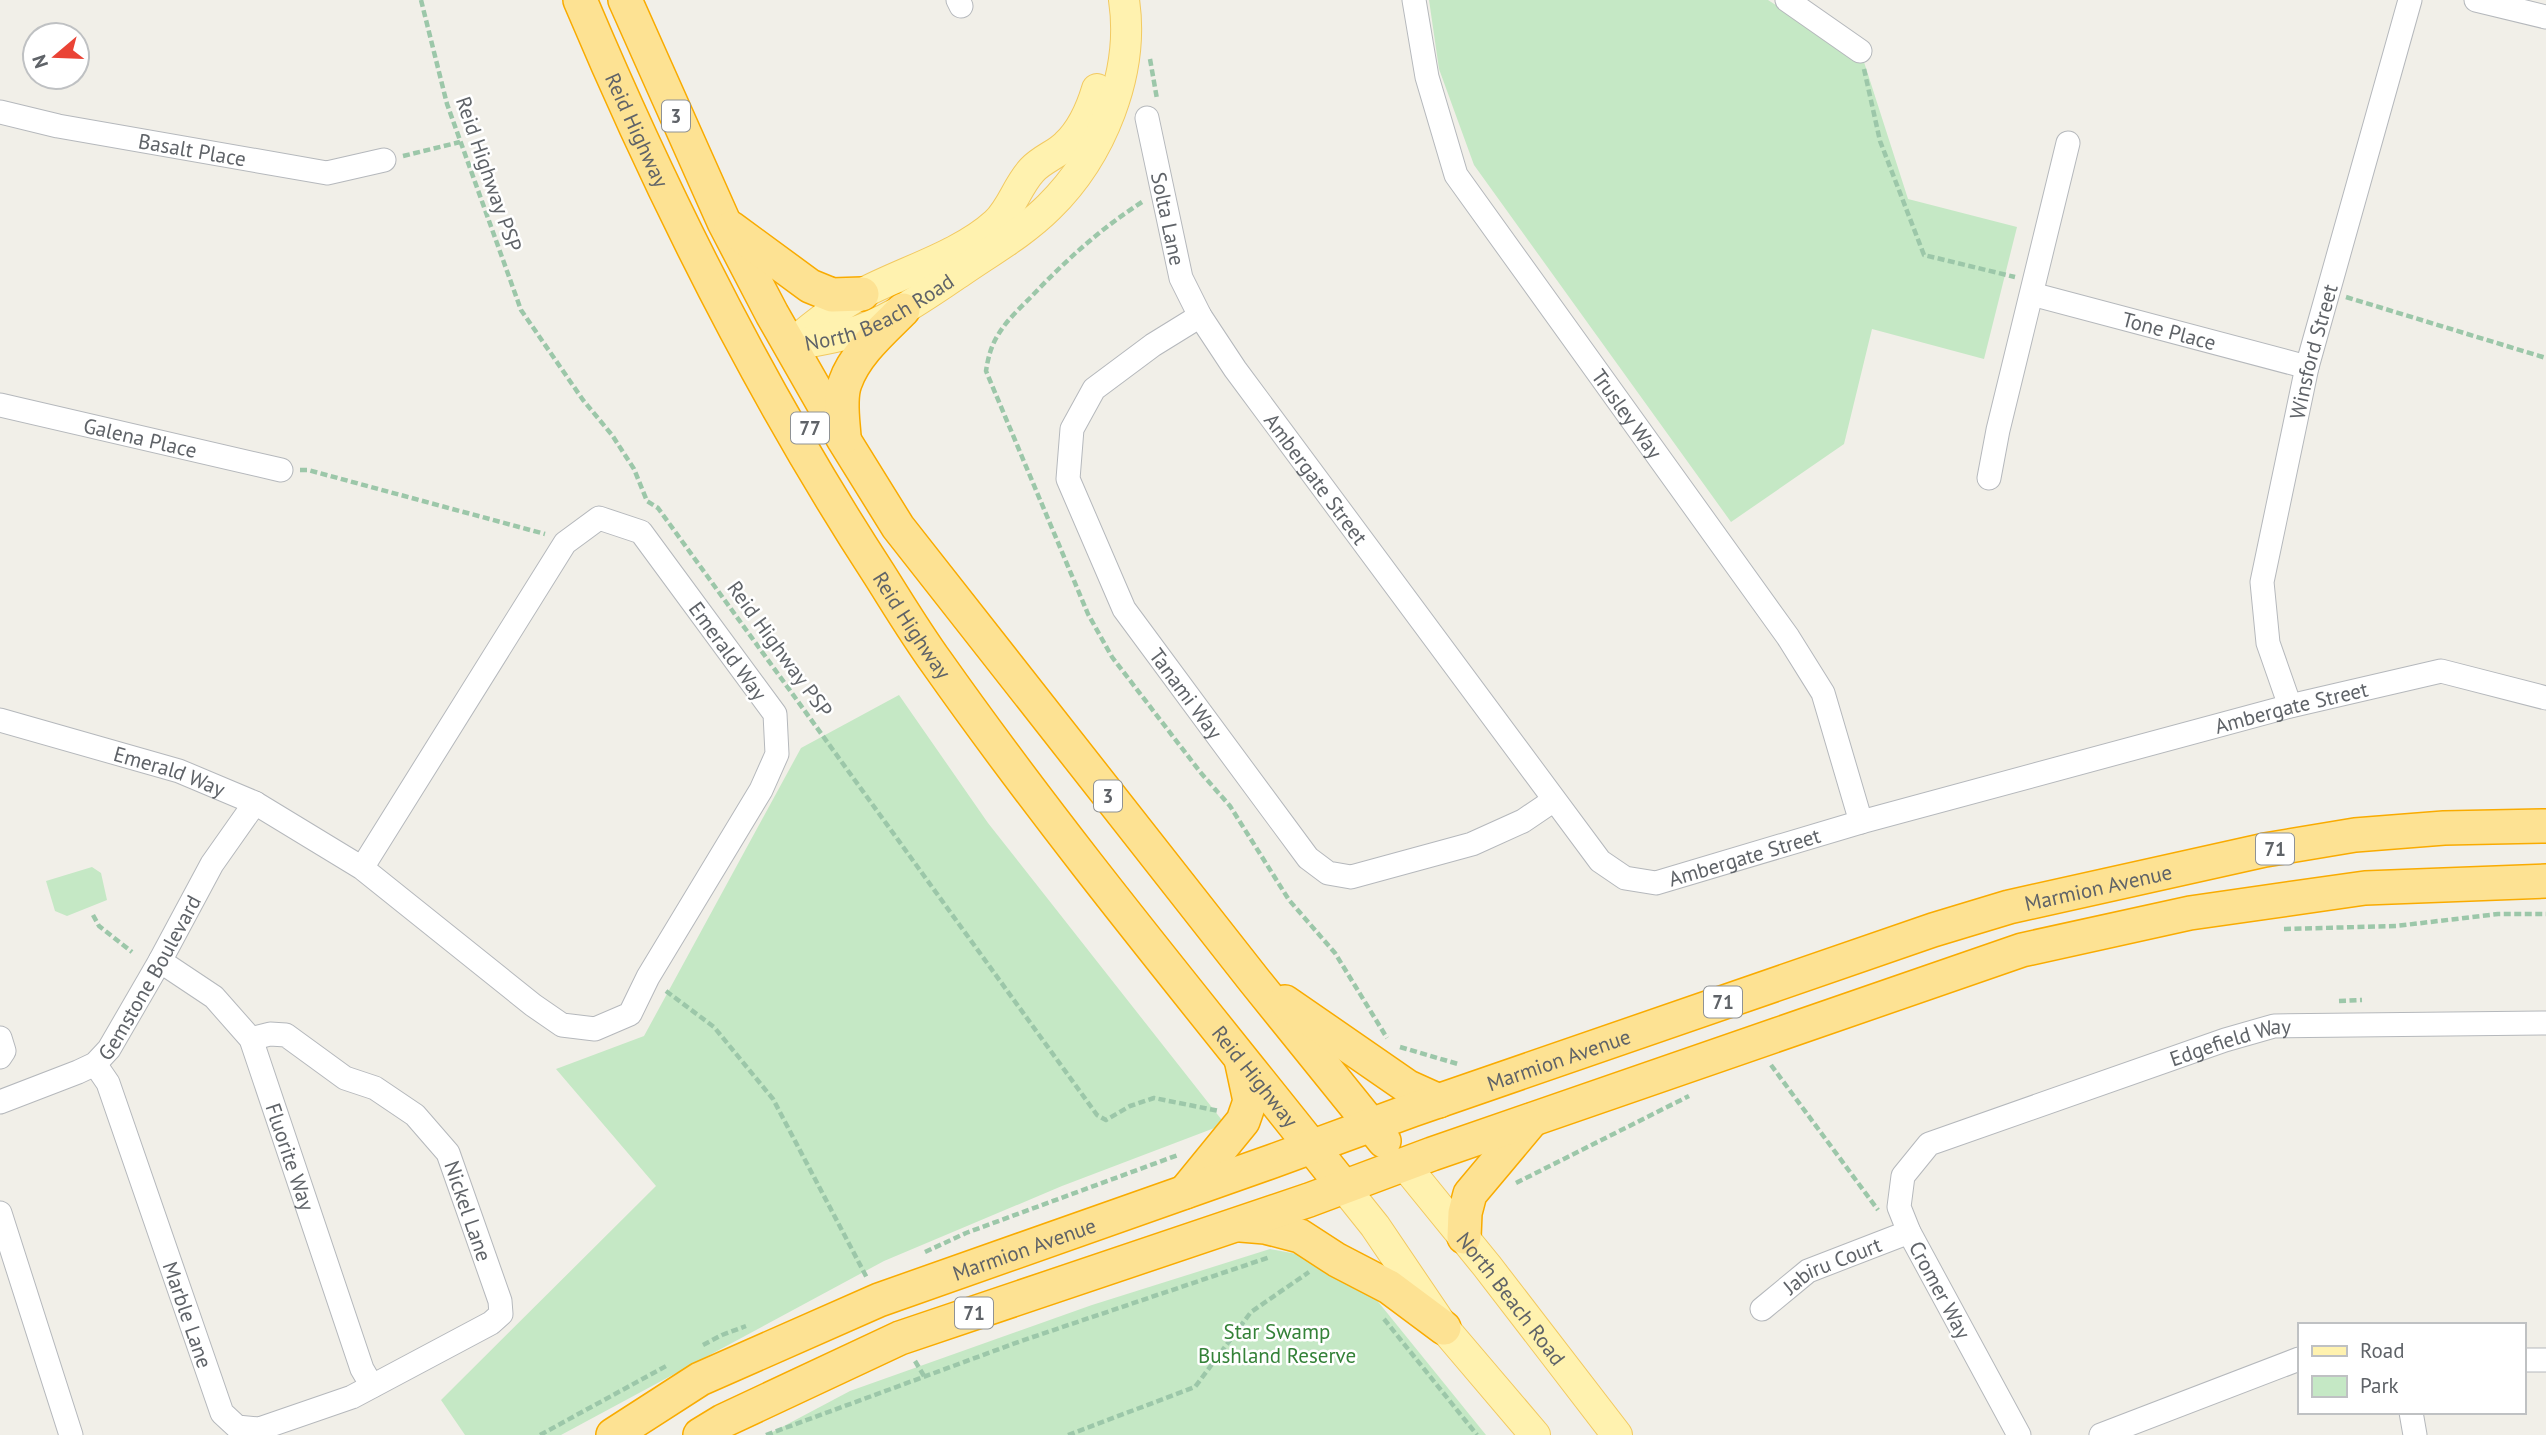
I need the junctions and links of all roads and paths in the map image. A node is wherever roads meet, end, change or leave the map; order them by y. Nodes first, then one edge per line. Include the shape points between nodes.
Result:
1 (421, 0) edge
2 (580, 0) edge
3 (625, 0) edge
4 (1105, 0) edge
5 (1124, 0) edge
6 (1414, 0) edge
7 (1787, 0) edge
8 (2410, 0) edge
9 (2476, 0) edge
10 (2546, 17) edge
11 (1860, 51) joint
12 (1150, 57) dead end
13 (0, 112) edge
14 (1153, 113) joint
15 (460, 142) junction
16 (2068, 143) dead end
17 (384, 160) joint
18 (724, 222) junction
19 (704, 271) junction
20 (2034, 288) junction
21 (2328, 292) junction
22 (862, 294) junction
23 (903, 310) junction
24 (1200, 316) junction
25 (790, 346) junction
26 (2546, 358) edge
27 (2307, 367) junction
28 (0, 405) edge
29 (844, 440) junction
30 (281, 470) joint
31 (1989, 478) dead end
32 (836, 508) junction
33 (565, 543) junction
34 (2546, 698) edge
35 (2290, 706) junction
36 (0, 720) edge
37 (1554, 800) junction
38 (255, 803) junction
39 (1861, 822) junction
40 (2546, 826) edge
41 (362, 868) junction
42 (2546, 881) edge
43 (2546, 914) edge
44 (93, 915) dead end
45 (2279, 930) dead end
46 (132, 952) dead end
47 (160, 961) junction
48 (648, 977) junction
49 (1254, 980) junction
50 (2546, 1023) edge
51 (0, 1038) edge
52 (251, 1039) junction
53 (0, 1057) edge
54 (1240, 1057) junction
55 (1769, 1061) dead end
56 (95, 1064) junction
57 (1695, 1093) dead end
58 (1439, 1101) junction
59 (0, 1102) edge
60 (1534, 1118) junction
61 (1216, 1120) dead end
62 (1371, 1125) junction
63 (1929, 1144) joint
64 (1312, 1147) junction
65 (1183, 1153) dead end
66 (1404, 1164) junction
67 (1343, 1186) junction
68 (1505, 1189) dead end
69 (1185, 1192) junction
70 (1883, 1209) dead end
71 (0, 1213) edge
72 (1234, 1224) junction
73 (1909, 1232) junction
74 (1464, 1237) junction
75 (924, 1253) dead end
76 (1280, 1258) dead end
77 (1318, 1267) dead end
78 (879, 1274) dead end
79 (1762, 1309) dead end
80 (1382, 1317) dead end
81 (1444, 1328) junction
82 (2298, 1359) edge
83 (2525, 1360) edge
84 (2546, 1360) edge
85 (372, 1385) junction
86 (2411, 1414) edge
87 (71, 1435) edge
88 (612, 1435) edge
89 (699, 1435) edge
90 (766, 1435) edge
91 (1068, 1435) edge
92 (1478, 1435) edge
93 (1535, 1435) edge
94 (1617, 1435) edge
95 (2019, 1435) edge
96 (2101, 1435) edge
97 (2415, 1435) edge

1 - 15 path, Reid Highway PSP
2 - 19 highway, Reid Highway / 3
3 - 18 highway, Reid Highway / 3
4 - 22 main road, North Beach Road via 1106,46 1100,82 1082,124 1065,146 1031,171 1008,211 974,239
5 - 23 main road, North Beach Road via 1121,74 1105,125 1082,168 1049,208
6 - 39 street, Trusley Way via 1427,77 1456,175 1788,636 1823,693
7 - 11 street
8 - 21 street, Winsford Street
9 - 10 street
11 - 20 path via 1880,141 1924,255
12 - 14 path
13 - 17 street, Basalt Place via 327,173
14 - 24 street, Solta Lane via 1181,278
15 - 17 path
15 - 61 path, Reid Highway PSP via 521,310 612,435 647,500 658,508 1097,1115 1106,1121 1129,1106 1154,1098 1224,1112
16 - 20 street
18 - 22 highway via 810,286 832,295
18 - 25 highway, Reid Highway / 3
19 - 25 highway
19 - 32 highway, Reid Highway / 3
20 - 27 street, Tone Place
20 - 31 street
21 - 26 path
21 - 27 street, Winsford Street
22 - 25 main road, North Beach Road via 818,321
23 - 25 main road, North Beach Road via 849,334
23 - 29 highway via 857,359 844,384
24 - 37 street, Ambergate Street
24 - 37 street, Tanami Way via 1094,389 1072,429 1068,479 1124,609 1308,858 1328,873 1351,877 1472,844 1523,821
25 - 29 highway, Reid Highway / 3
25 - 32 highway, 77 via 796,388
27 - 35 street, Winsford Street via 2262,582 2268,643
28 - 30 street, Galena Place
29 - 49 highway, Reid Highway / 3 via 898,527
30 - 33 path via 308,470 542,532
32 - 54 highway, Reid Highway / 3 via 943,672
33 - 41 street, Emerald Way
33 - 48 street, Emerald Way via 600,518 641,532 775,715 777,754 761,790
34 - 35 street, Ambergate Street via 2441,671
35 - 39 street, Ambergate Street
36 - 38 street, Emerald Way via 179,771
37 - 39 street, Ambergate Street via 1600,861 1625,878 1656,883
38 - 41 street, Emerald Way
38 - 47 street, Gemstone Boulevard via 212,864
40 - 58 highway, Marmion Avenue / 71 via 2355,835 2265,850 2009,907
41 - 48 street, Emerald Way via 562,1026 595,1029 630,1014
42 - 60 highway, Marmion Avenue / 71 via 2365,888 2190,913 2022,950
43 - 45 path
44 - 46 path via 99,926
47 - 52 street, Fluorite Way via 214,997
47 - 56 street, Gemstone Boulevard via 109,1049
48 - 78 path via 715,1027 773,1098 867,1279
49 - 58 highway via 1408,1087
49 - 62 highway, Reid Highway / 3
50 - 63 street, Edgefield Way via 2274,1026
51 - 53 street via 4,1051
52 - 85 street, Fluorite Way via 362,1369
52 - 85 street, Nickel Lane via 286,1035 345,1078 374,1088 415,1115 448,1153 500,1301 501,1314 491,1323
54 - 64 highway, Reid Highway / 3
54 - 69 highway via 1250,1101 1243,1121
55 - 70 path via 1877,1210
56 - 59 street, Gemstone Boulevard
56 - 85 street, Marble Lane via 108,1083 222,1413 237,1427 259,1429 352,1397
57 - 68 path
58 - 62 highway, Marmion Avenue / 71
60 - 66 highway, Marmion Avenue / 71
60 - 74 highway via 1470,1194
62 - 64 highway, Marmion Avenue / 71
62 - 66 highway, Reid Highway / 3
63 - 73 street, Cromer Way via 1903,1176 1899,1207
64 - 67 highway, Reid Highway / 3
64 - 69 highway, Marmion Avenue / 71
65 - 75 path via 966,1233
66 - 67 highway, Marmion Avenue / 71
66 - 74 main road, North Beach Road
67 - 72 highway, Marmion Avenue / 71
67 - 81 main road
69 - 88 highway, Marmion Avenue / 71 via 878,1300 700,1379
71 - 87 street
72 - 81 highway via 1300,1236 1389,1287
72 - 89 highway, Marmion Avenue / 71 via 900,1338
73 - 79 street, Jabiru Court via 1808,1271
73 - 95 street, Cromer Way
74 - 94 main road, North Beach Road
76 - 90 path via 1270,1257 1021,1340
77 - 91 path via 1251,1312 1195,1387
80 - 92 path
81 - 93 main road
82 - 96 street
83 - 84 street
86 - 97 street

